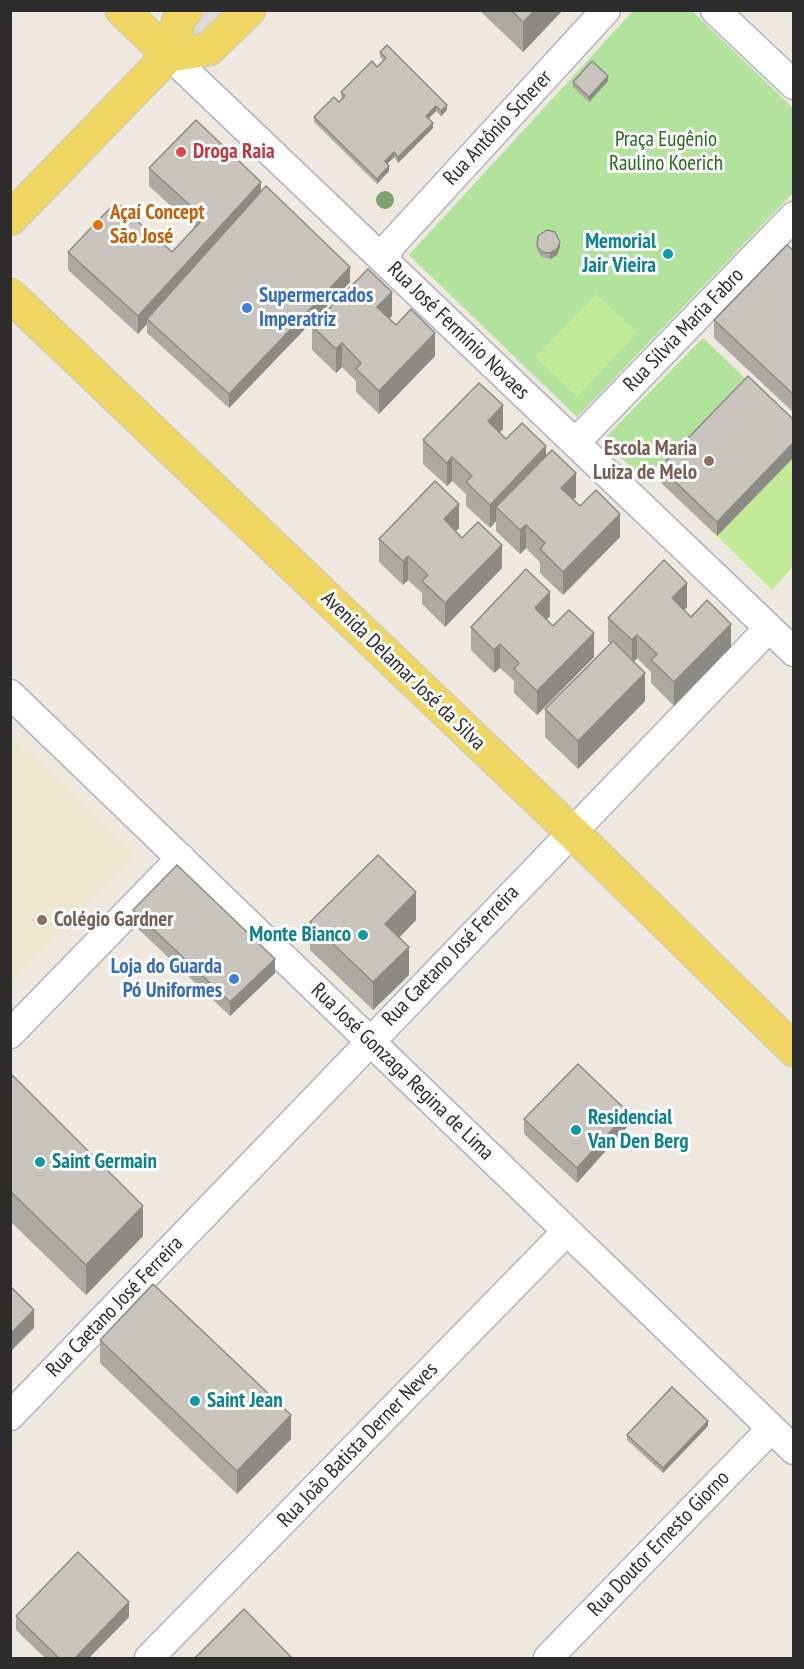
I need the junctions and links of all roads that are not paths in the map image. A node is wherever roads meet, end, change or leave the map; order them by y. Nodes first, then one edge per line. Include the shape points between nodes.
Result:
1 (122, 10) edge
2 (186, 10) edge
3 (249, 10) edge
4 (606, 10) edge
5 (715, 10) edge
6 (169, 55) junction
7 (794, 85) edge
8 (10, 219) edge
9 (791, 225) edge
10 (383, 253) junction
11 (10, 295) edge
12 (575, 443) junction
13 (768, 628) junction
14 (794, 652) edge
15 (10, 694) edge
16 (571, 832) junction
17 (181, 858) junction
18 (10, 1034) edge
19 (370, 1041) junction
20 (794, 1050) edge
21 (567, 1232) junction
22 (10, 1416) edge
23 (771, 1429) junction
24 (794, 1450) edge
25 (149, 1659) edge
26 (548, 1659) edge

1 - 6 main road, Rua José Fermínio Novaes
2 - 6 main road via 179,19
3 - 6 main road via 209,50
4 - 10 street, Rua Antônio Scherer
5 - 7 street
6 - 8 main road
6 - 10 street, Rua José Fermínio Novaes
9 - 12 street, Rua Sílvia Maria Fabro
10 - 12 street, Rua José Fermínio Novaes
11 - 16 main road, Avenida Delamar José da Silva
12 - 13 street, Rua José Fermínio Novaes
13 - 14 street, Rua José Fermínio Novaes
13 - 16 street, Rua Caetano José Ferreira
15 - 17 street, Rua José Gonzaga Regina de Lima
16 - 19 street, Rua Caetano José Ferreira
16 - 20 main road, Avenida Delamar José da Silva
17 - 18 street
17 - 19 street, Rua José Gonzaga Regina de Lima
19 - 21 street, Rua José Gonzaga Regina de Lima
19 - 22 street, Rua Caetano José Ferreira
21 - 23 street, Rua José Gonzaga Regina de Lima
21 - 25 street, Rua João Batista Derner Neves
23 - 24 street, Rua José Gonzaga Regina de Lima
23 - 26 street, Rua Doutor Ernesto Giorno

